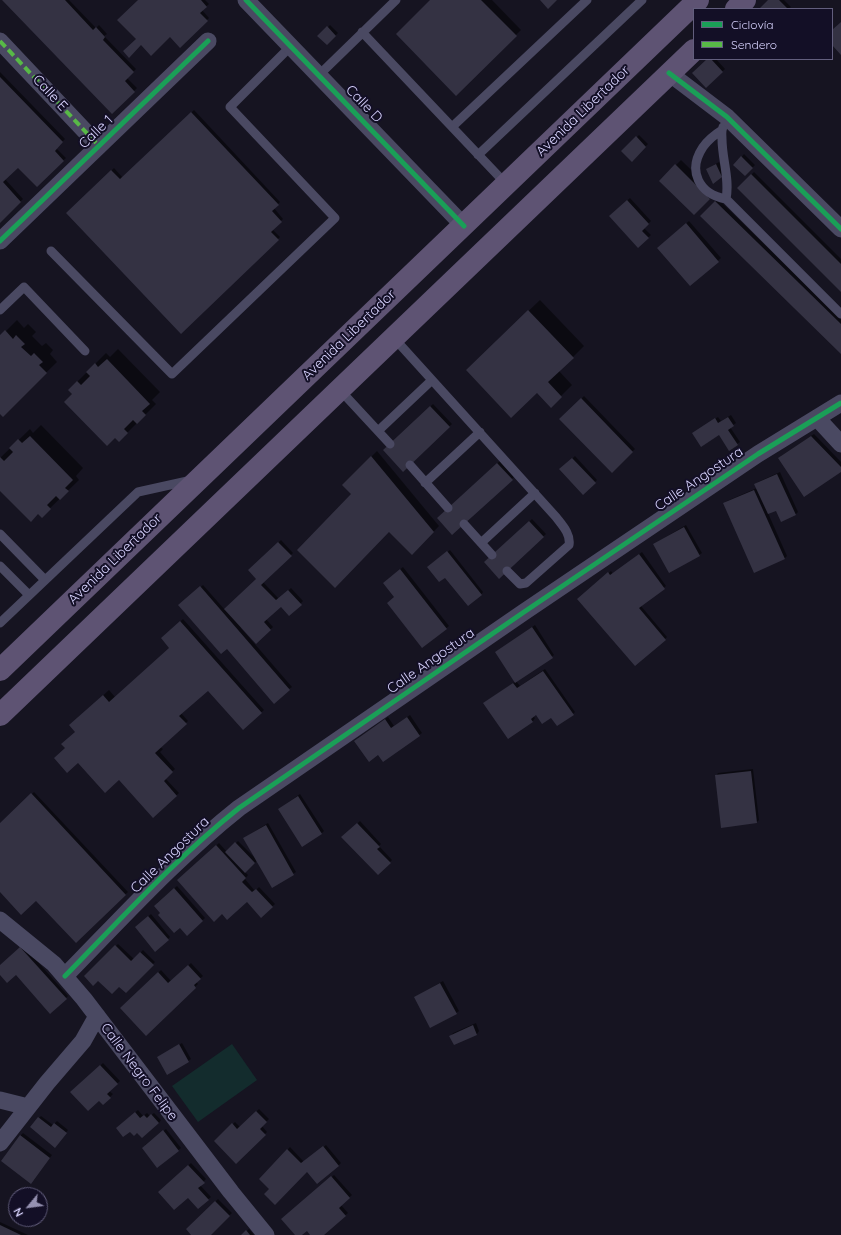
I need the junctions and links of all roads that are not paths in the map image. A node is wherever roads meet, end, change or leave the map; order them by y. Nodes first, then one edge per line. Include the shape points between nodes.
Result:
1 (396, 0) edge
2 (587, 0) edge
3 (642, 0) edge
4 (698, 0) edge
5 (745, 0) edge
6 (250, 1) edge
7 (737, 8) edge
8 (362, 32) junction
9 (208, 40) dead end
10 (0, 41) edge
11 (291, 46) junction
12 (693, 51) edge
13 (669, 73) junction
14 (319, 74) junction
15 (724, 124) junction
16 (452, 127) junction
17 (99, 146) junction
18 (478, 155) junction
19 (507, 185) junction
20 (726, 199) junction
21 (464, 226) junction
22 (841, 229) edge
23 (0, 241) edge
24 (487, 249) junction
25 (51, 251) dead end
26 (0, 310) edge
27 (841, 314) edge
28 (394, 338) junction
29 (85, 351) dead end
30 (432, 380) junction
31 (340, 390) junction
32 (841, 403) edge
33 (817, 418) junction
34 (378, 431) junction
35 (480, 432) junction
36 (390, 444) dead end
37 (841, 444) edge
38 (410, 465) dead end
39 (201, 478) junction
40 (425, 483) junction
41 (535, 493) junction
42 (448, 508) dead end
43 (464, 524) dead end
44 (0, 534) edge
45 (481, 543) junction
46 (492, 555) dead end
47 (0, 566) edge
48 (507, 571) dead end
49 (45, 580) junction
50 (29, 595) junction
51 (0, 623) edge
52 (0, 670) edge
53 (0, 715) edge
54 (0, 920) edge
55 (64, 976) junction
56 (98, 1016) junction
57 (0, 1100) edge
58 (28, 1107) junction
59 (0, 1143) edge
60 (266, 1235) edge

1 - 8 lane
2 - 16 lane
3 - 18 lane
4 - 19 main road, Avenida Libertador
5 - 7 main road
6 - 11 street, Calle D
8 - 14 lane
8 - 16 lane
9 - 17 street, Calle 1
10 - 17 street, Calle E
11 - 14 street, Calle D
11 - 25 lane via 230,107 335,218 172,374
12 - 13 main road
13 - 15 street
13 - 24 main road
14 - 21 street, Calle D
15 - 20 lane via 721,148 727,185
15 - 20 lane via 703,147 697,159 696,170 699,181 707,191
15 - 22 street
16 - 18 lane
17 - 23 street, Calle 1
18 - 19 lane
19 - 21 main road, Avenida Libertador
20 - 27 lane
21 - 24 main road
21 - 39 main road, Avenida Libertador
24 - 28 main road
26 - 29 lane via 24,287
28 - 30 lane
28 - 31 main road
30 - 34 lane
30 - 35 lane
31 - 34 lane
31 - 53 main road
32 - 33 street, Calle Angostura
33 - 37 street
33 - 55 street, Calle Angostura via 745,463 239,808 216,826
34 - 36 lane
35 - 40 lane
35 - 41 lane
38 - 40 lane
39 - 49 lane via 138,492
39 - 52 main road, Avenida Libertador
40 - 42 lane
41 - 45 lane
41 - 48 lane via 566,530 569,545 526,583 520,584
43 - 45 lane
44 - 49 lane
45 - 46 lane
47 - 50 lane
49 - 50 lane
50 - 51 lane
54 - 55 street, Calle Negro Felipe via 32,945
55 - 56 street, Calle Negro Felipe
56 - 58 street
56 - 60 street, Calle Negro Felipe
57 - 58 street
58 - 59 street

